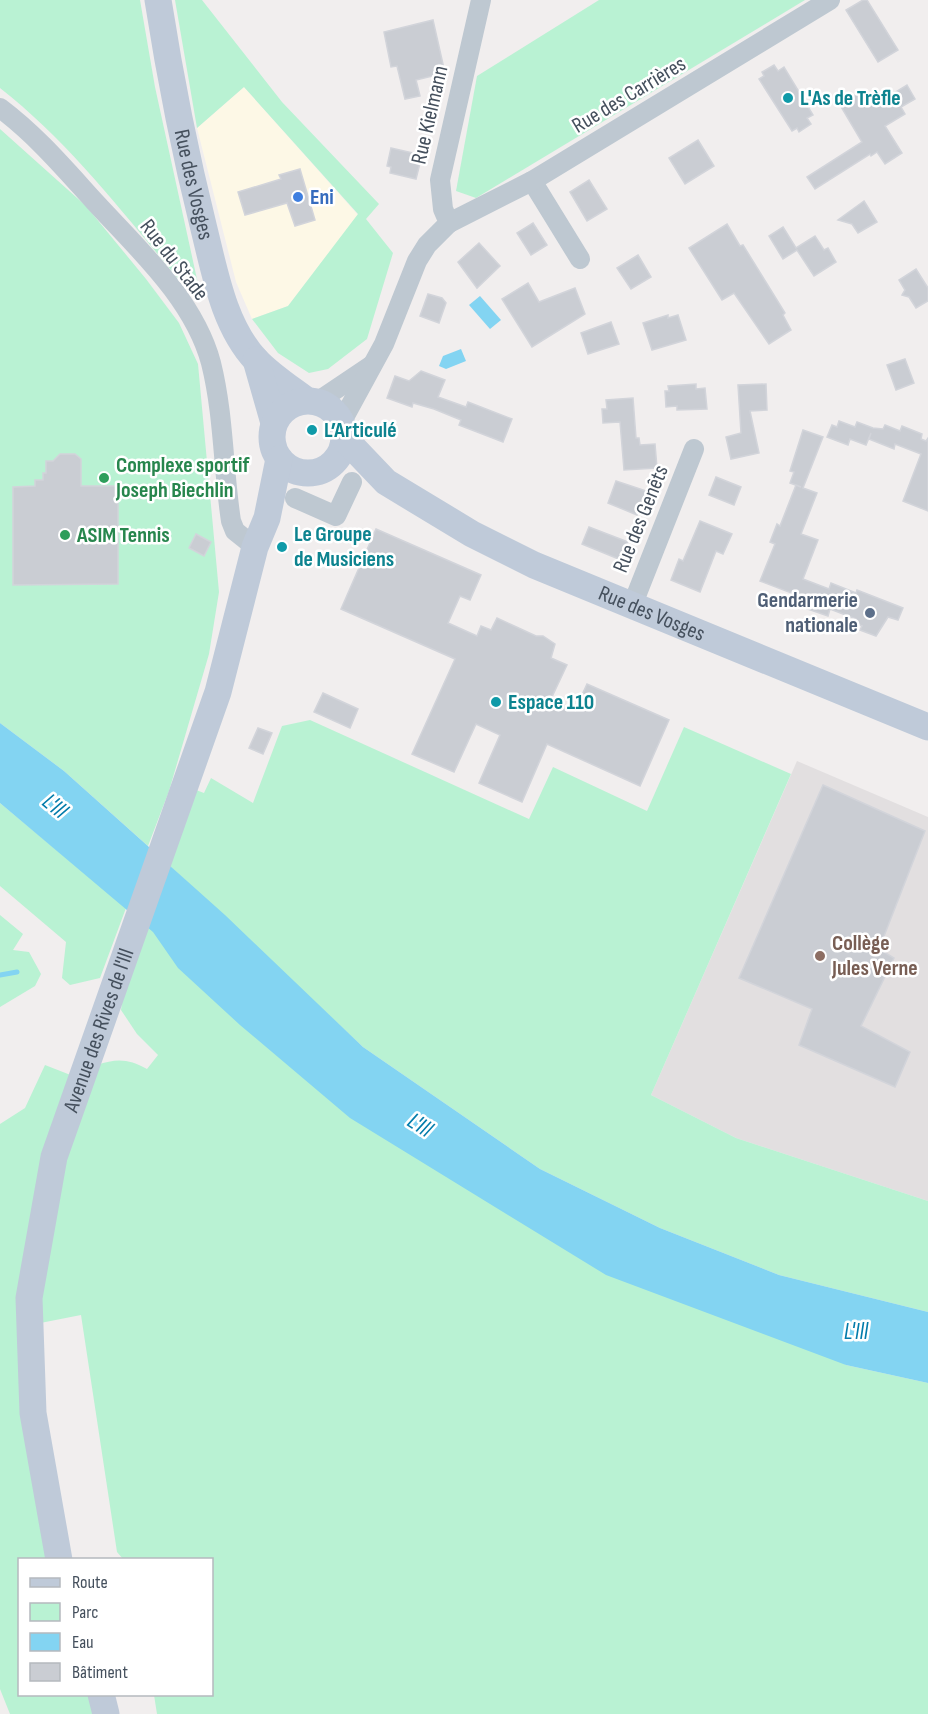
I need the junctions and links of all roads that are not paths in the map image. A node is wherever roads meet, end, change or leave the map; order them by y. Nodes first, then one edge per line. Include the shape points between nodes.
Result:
1 (158, 0) edge
2 (482, 0) edge
3 (830, 0) edge
4 (0, 108) edge
5 (532, 181) junction
6 (449, 223) junction
7 (580, 259) dead end
8 (256, 360) junction
9 (374, 363) junction
10 (312, 401) junction
11 (274, 423) junction
12 (343, 431) junction
13 (694, 449) dead end
14 (279, 459) junction
15 (319, 469) junction
16 (352, 482) dead end
17 (386, 482) junction
18 (295, 498) dead end
19 (267, 518) junction
20 (255, 547) junction
21 (632, 606) junction
22 (928, 727) edge
23 (59, 1558) edge
24 (100, 1696) edge
25 (106, 1714) edge

1 - 8 main road, Rue des Vosges via 170,80 217,280 240,337
2 - 6 street, Rue Kielmann via 440,180 443,209
3 - 5 street, Rue des Carrières
4 - 20 street, Rue du Stade via 28,129 99,206 164,279 190,317 210,361 231,521 235,531
5 - 6 street, Rue des Carrières
5 - 7 street
6 - 9 street via 417,261
8 - 10 main road, Rue des Vosges
8 - 11 main road, Rue des Vosges
9 - 10 street
9 - 12 street
10 - 11 main road via 287,407
10 - 12 main road, Rue des Vosges via 336,414
11 - 14 main road, Rue des Vosges via 271,435
12 - 15 main road via 342,448
12 - 17 main road, Rue des Vosges
13 - 21 street, Rue des Genêts
14 - 15 main road, Rue des Vosges via 287,467
14 - 19 main road, Avenue des Rives de l'Ill
15 - 17 main road, Rue des Vosges
15 - 19 main road, Avenue des Rives de l'Ill
16 - 18 street via 336,516
17 - 21 main road, Rue des Vosges via 472,534
19 - 20 main road, Avenue des Rives de l'Ill
20 - 23 main road, Avenue des Rives de l'Ill via 218,692 54,1157 29,1298 33,1413
21 - 22 main road, Rue des Vosges
24 - 25 main road

